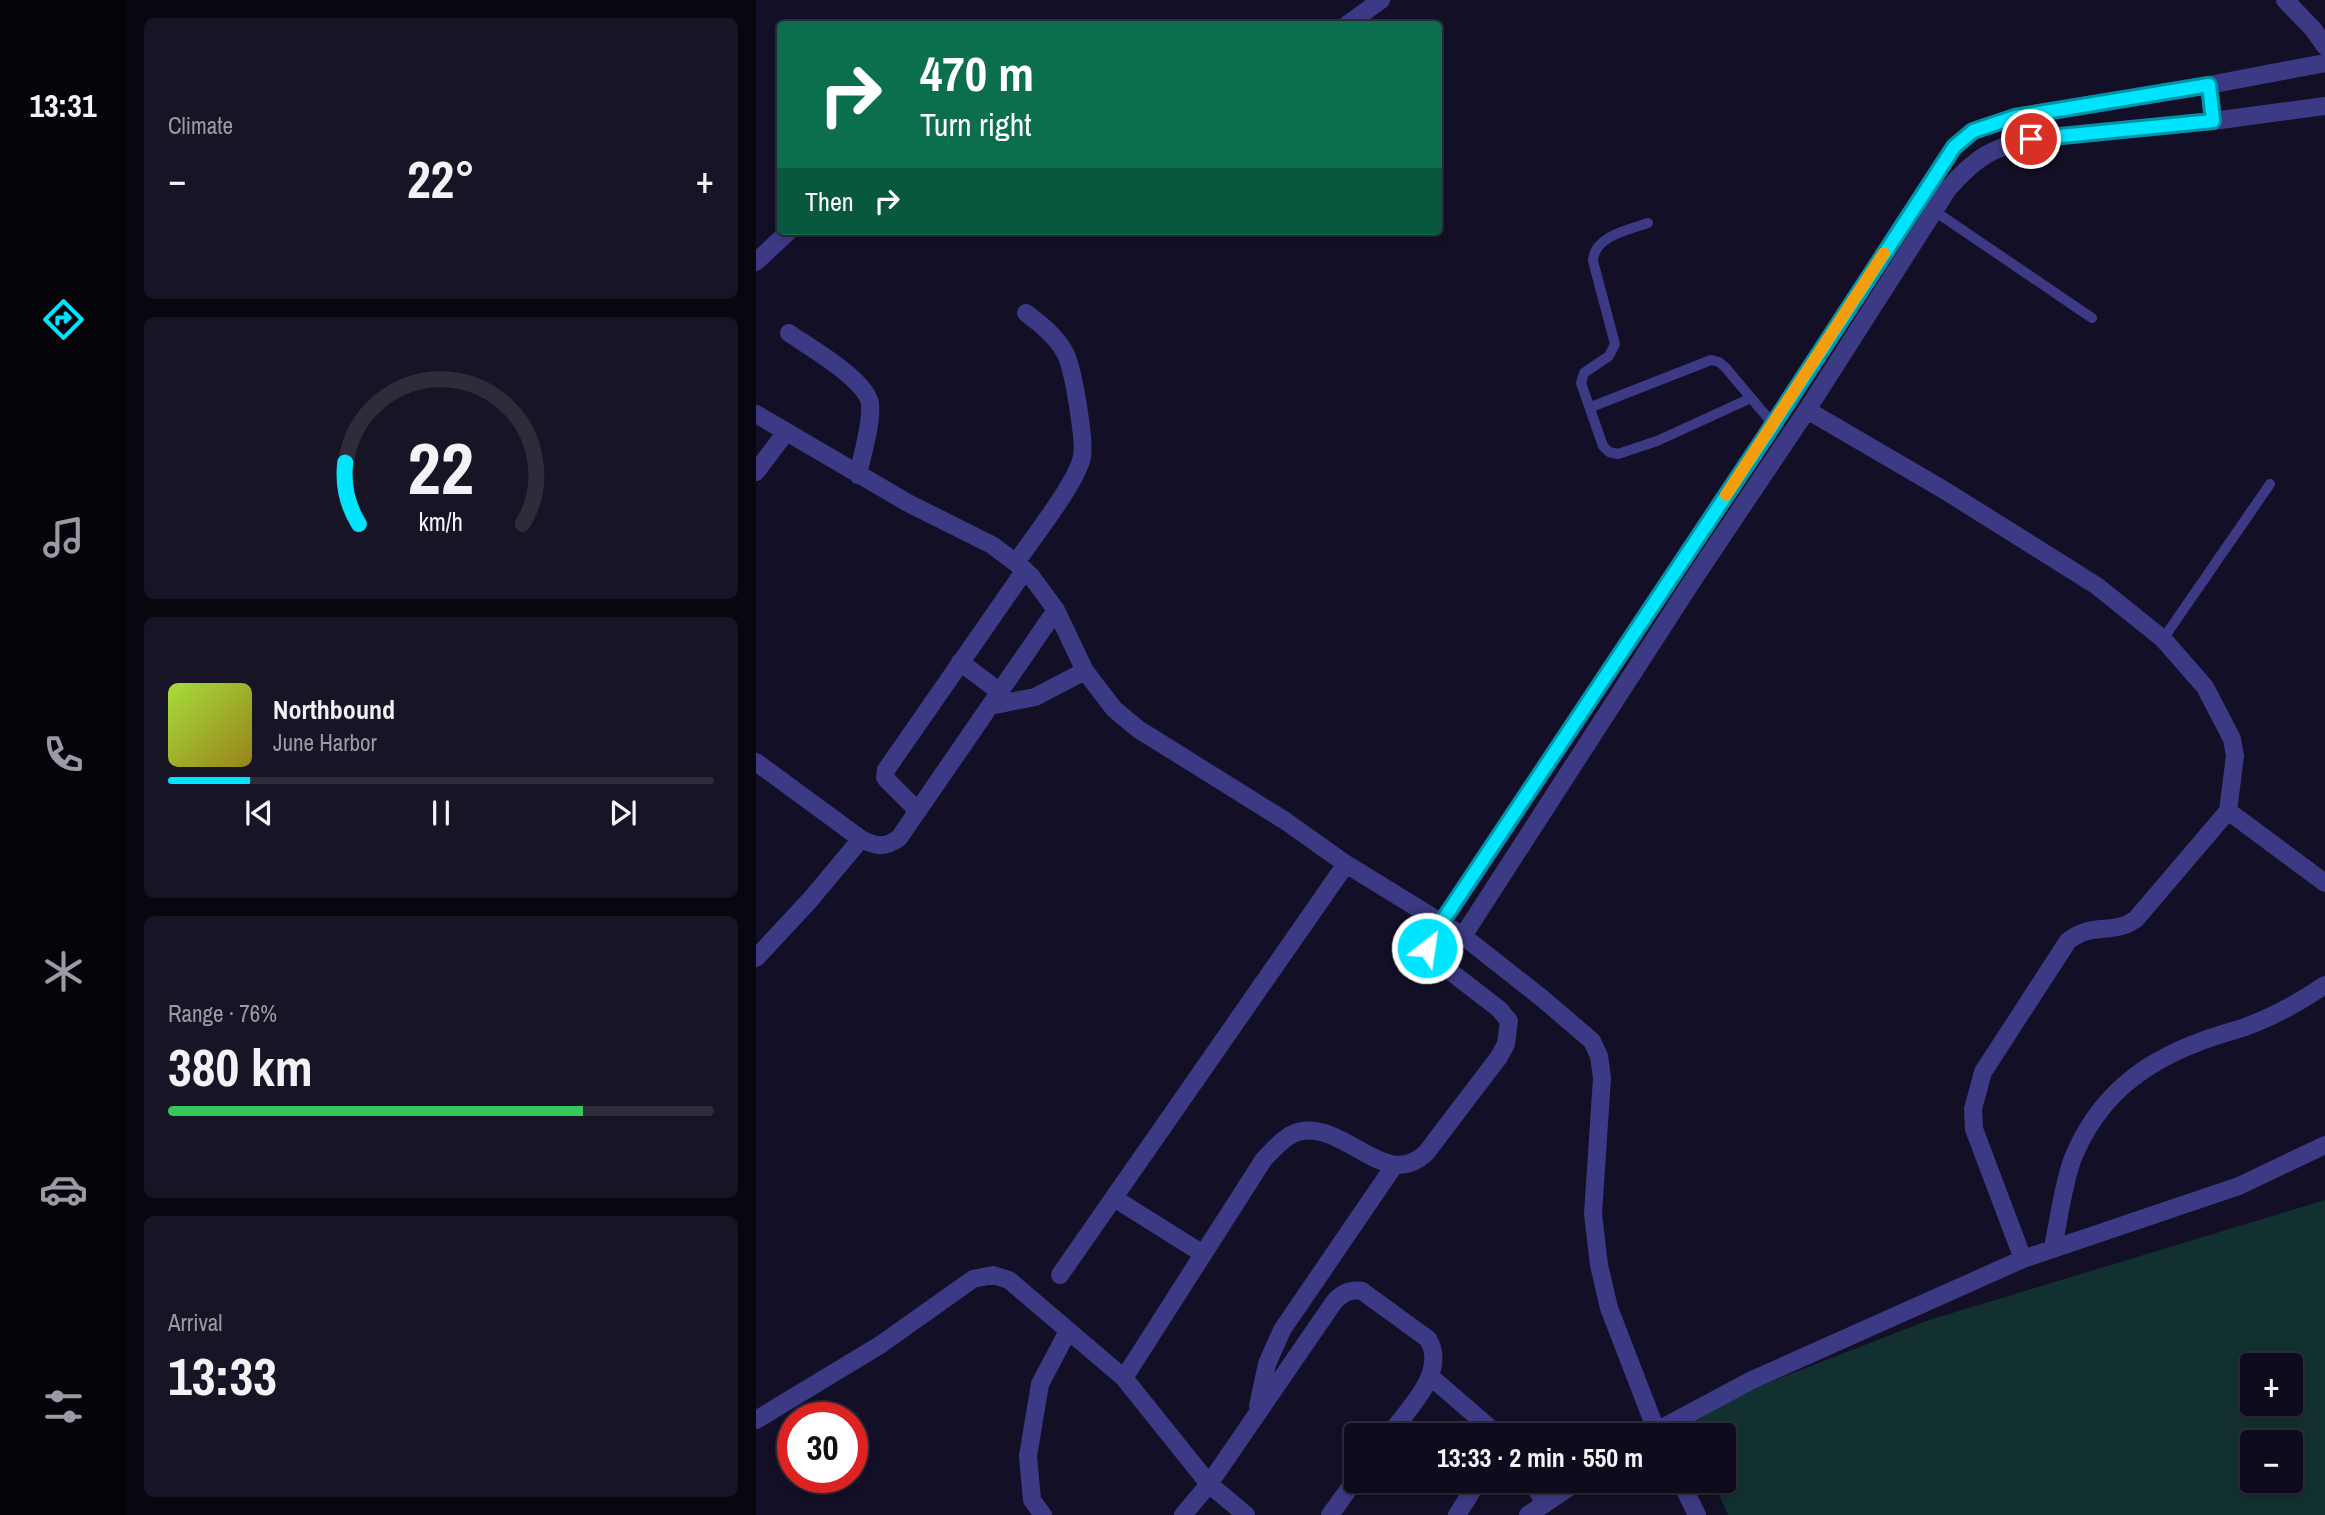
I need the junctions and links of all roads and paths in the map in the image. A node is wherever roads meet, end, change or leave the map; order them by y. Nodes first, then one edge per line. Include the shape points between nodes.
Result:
1 (1381, 0) edge
2 (2284, 0) edge
3 (1352, 21) edge
4 (2325, 46) edge
5 (2325, 64) edge
6 (2209, 85) junction
7 (2325, 107) edge
8 (2213, 121) junction
9 (1918, 200) junction
10 (1934, 211) junction
11 (1648, 223) dead end
12 (785, 235) edge
13 (756, 262) edge
14 (1026, 313) dead end
15 (2092, 318) dead end
16 (789, 333) dead end
17 (1800, 381) junction
18 (1819, 391) junction
19 (1751, 398) junction
20 (1591, 407) junction
21 (1807, 410) junction
22 (756, 414) edge
23 (1773, 424) junction
24 (786, 432) junction
25 (756, 472) edge
26 (858, 475) junction
27 (2270, 484) dead end
28 (1020, 566) junction
29 (1056, 610) junction
30 (2163, 639) junction
31 (960, 662) junction
32 (1085, 671) junction
33 (995, 699) junction
34 (756, 762) edge
35 (918, 811) junction
36 (2228, 811) junction
37 (861, 839) junction
38 (1346, 864) junction
39 (2325, 883) edge
40 (1441, 923) junction
41 (1463, 936) junction
42 (756, 958) edge
43 (2325, 985) edge
44 (2325, 1145) edge
45 (1394, 1166) junction
46 (1114, 1198) junction
47 (2053, 1247) junction
48 (1203, 1254) junction
49 (2023, 1259) junction
50 (1060, 1275) dead end
51 (1068, 1331) junction
52 (1431, 1377) junction
53 (1124, 1378) junction
54 (1256, 1416) junction
55 (756, 1420) edge
56 (1398, 1423) edge
57 (1485, 1423) edge
58 (1651, 1423) edge
59 (1675, 1423) edge
60 (1209, 1484) junction
61 (1346, 1493) edge
62 (1471, 1493) edge
63 (1539, 1493) edge
64 (1561, 1493) edge
65 (1685, 1493) edge
66 (1545, 1504) junction
67 (1694, 1514) edge
68 (1043, 1515) edge
69 (1183, 1515) edge
70 (1246, 1515) edge
71 (1330, 1515) edge
72 (1457, 1515) edge
73 (1528, 1515) edge

1 - 3 street
2 - 4 street
5 - 6 street
6 - 8 street
6 - 9 street via 1990,124 1954,147
7 - 8 street
8 - 10 street via 2006,144 1965,169
9 - 10 lane
9 - 17 street
10 - 15 lane
10 - 18 street
11 - 20 lane via 1607,238 1593,253 1615,344 1609,356 1582,377
12 - 13 street
14 - 28 street via 1066,353 1083,454
16 - 26 street via 867,394 870,412
17 - 18 street
17 - 23 street
18 - 21 street
19 - 20 lane via 1725,366 1711,360
19 - 20 lane via 1657,442 1618,454 1604,446
19 - 23 lane
21 - 30 street via 2045,552
21 - 41 street
22 - 24 street
23 - 40 street
24 - 25 street
24 - 26 street
26 - 28 street via 992,545
27 - 30 lane
28 - 29 street
28 - 31 street
29 - 32 street
29 - 33 street
30 - 36 street via 2205,687 2232,739 2235,756
31 - 33 street
31 - 35 street via 885,773
32 - 33 street via 1035,697
32 - 38 street via 1114,709 1138,729
33 - 35 street
34 - 37 street
35 - 37 street via 888,846
36 - 39 street
36 - 49 street via 2136,919 2117,928 2085,930 2068,941 1983,1072 1973,1109 1974,1129
37 - 42 street
38 - 40 street
38 - 46 street
40 - 41 street
40 - 45 street via 1428,944 1429,953 1499,1009 1509,1021 1509,1032 1499,1057 1426,1153 1411,1164
41 - 58 street via 1543,999 1597,1050 1602,1078 1593,1214 1599,1265 1609,1308
43 - 47 street via 2300,1002 2198,1042 2129,1078 2106,1102 2072,1160
44 - 47 street via 2239,1186
45 - 48 street via 1321,1131 1300,1131 1264,1159
45 - 54 street via 1282,1330 1267,1364
46 - 48 street
46 - 50 street
47 - 49 street
48 - 53 street
49 - 59 street via 1752,1380
51 - 53 street
51 - 55 street via 1009,1280 982,1276
51 - 68 street via 1040,1384 1028,1456 1032,1500
52 - 54 street via 1435,1356 1428,1339 1362,1291 1354,1290 1334,1302
52 - 56 street
52 - 57 street
53 - 60 street
54 - 60 street
60 - 69 street
60 - 70 street
61 - 71 street
62 - 72 street
63 - 66 street
64 - 66 street
65 - 67 street
66 - 73 street

